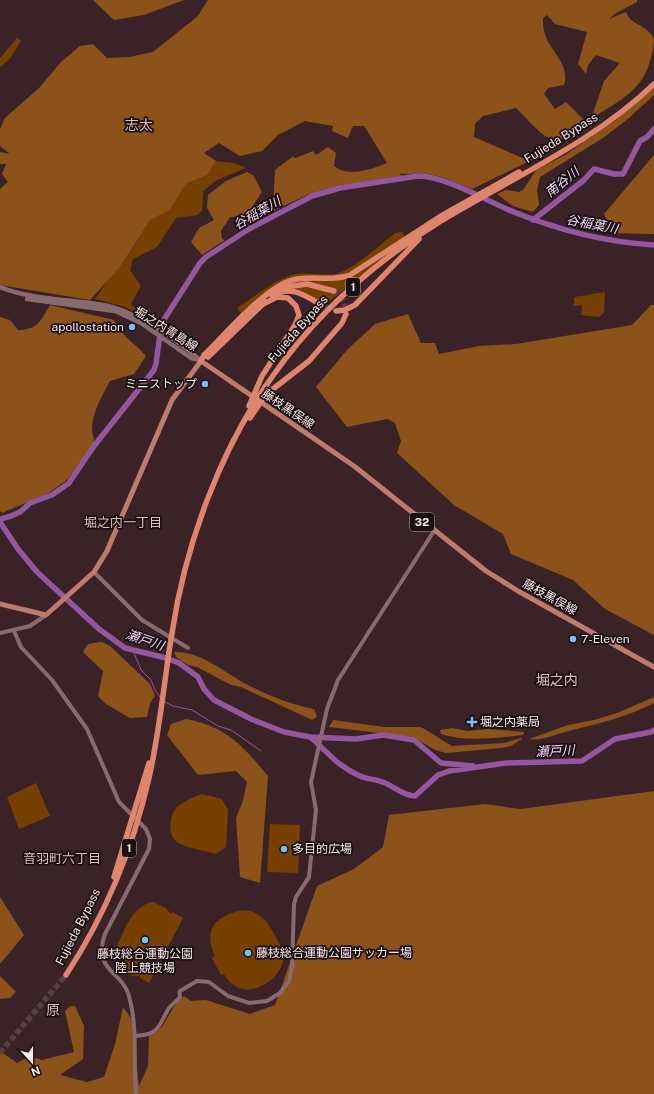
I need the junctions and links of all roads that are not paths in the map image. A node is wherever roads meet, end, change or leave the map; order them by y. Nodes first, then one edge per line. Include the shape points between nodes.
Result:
1 (654, 84) edge
2 (470, 202) junction
3 (440, 222) junction
4 (0, 287) edge
5 (0, 290) edge
6 (334, 291) tunnel mouth
7 (269, 293) junction
8 (262, 303) junction
9 (318, 304) tunnel mouth
10 (336, 311) tunnel mouth
11 (346, 314) dead end
12 (157, 332) junction
13 (201, 361) junction
14 (259, 396) junction
15 (253, 406) junction
16 (434, 531) junction
17 (94, 572) junction
18 (0, 604) edge
19 (46, 615) junction
20 (14, 631) junction
21 (0, 633) edge
22 (188, 648) dead end
23 (654, 667) edge
24 (161, 710) junction
25 (134, 1036) junction
26 (136, 1094) edge

1 - 2 highway, Fujieda Bypass / 1 via 620,113 558,154
2 - 3 highway, Fujieda Bypass / 1
2 - 7 highway, 1 via 350,275 337,279 293,280
3 - 10 highway, 1 via 409,248 355,305
3 - 14 highway, Fujieda Bypass / 1 via 385,260 327,310 288,354
4 - 12 main road, 堀之内青島線 via 30,297 116,308 142,320
5 - 12 main road, 堀之内青島線 via 30,300 115,311
6 - 7 highway, 1 via 314,285 298,284
7 - 8 highway, 1
8 - 9 highway, 1 via 286,290 299,292
8 - 13 highway, 1 via 242,326
8 - 13 highway, 1 via 204,355
8 - 14 highway, 1 via 277,297 288,298 296,306 298,315 296,325 262,376
11 - 14 highway, 1 via 342,323 308,361 273,389
12 - 13 main road, 堀之内青島線
13 - 16 main road, 藤枝黒俣線 / 32 via 354,466
13 - 17 main road via 172,400 107,551
14 - 15 highway, 1
14 - 15 highway, 1
15 - 24 highway, Fujieda Bypass / 1 via 227,455 206,503 186,566 172,632
16 - 23 main road, 藤枝黒俣線 / 32 via 486,571 518,591
16 - 25 street via 331,693 312,773 316,810 309,877 294,904 292,967 286,987 274,998 249,1003 228,996 209,982 197,981 180,991 180,996 155,1031
17 - 19 main road
17 - 22 street via 142,620
18 - 19 main road
19 - 20 street via 35,624
20 - 21 street
20 - 25 street via 21,647 52,680 87,729 119,802 149,834 149,849 105,934 102,951 108,969 128,991
24 - 24 highway, Fujieda Bypass / 1 via 149,779 124,861 104,911 66,975 93,928 111,886 147,768
25 - 26 street

